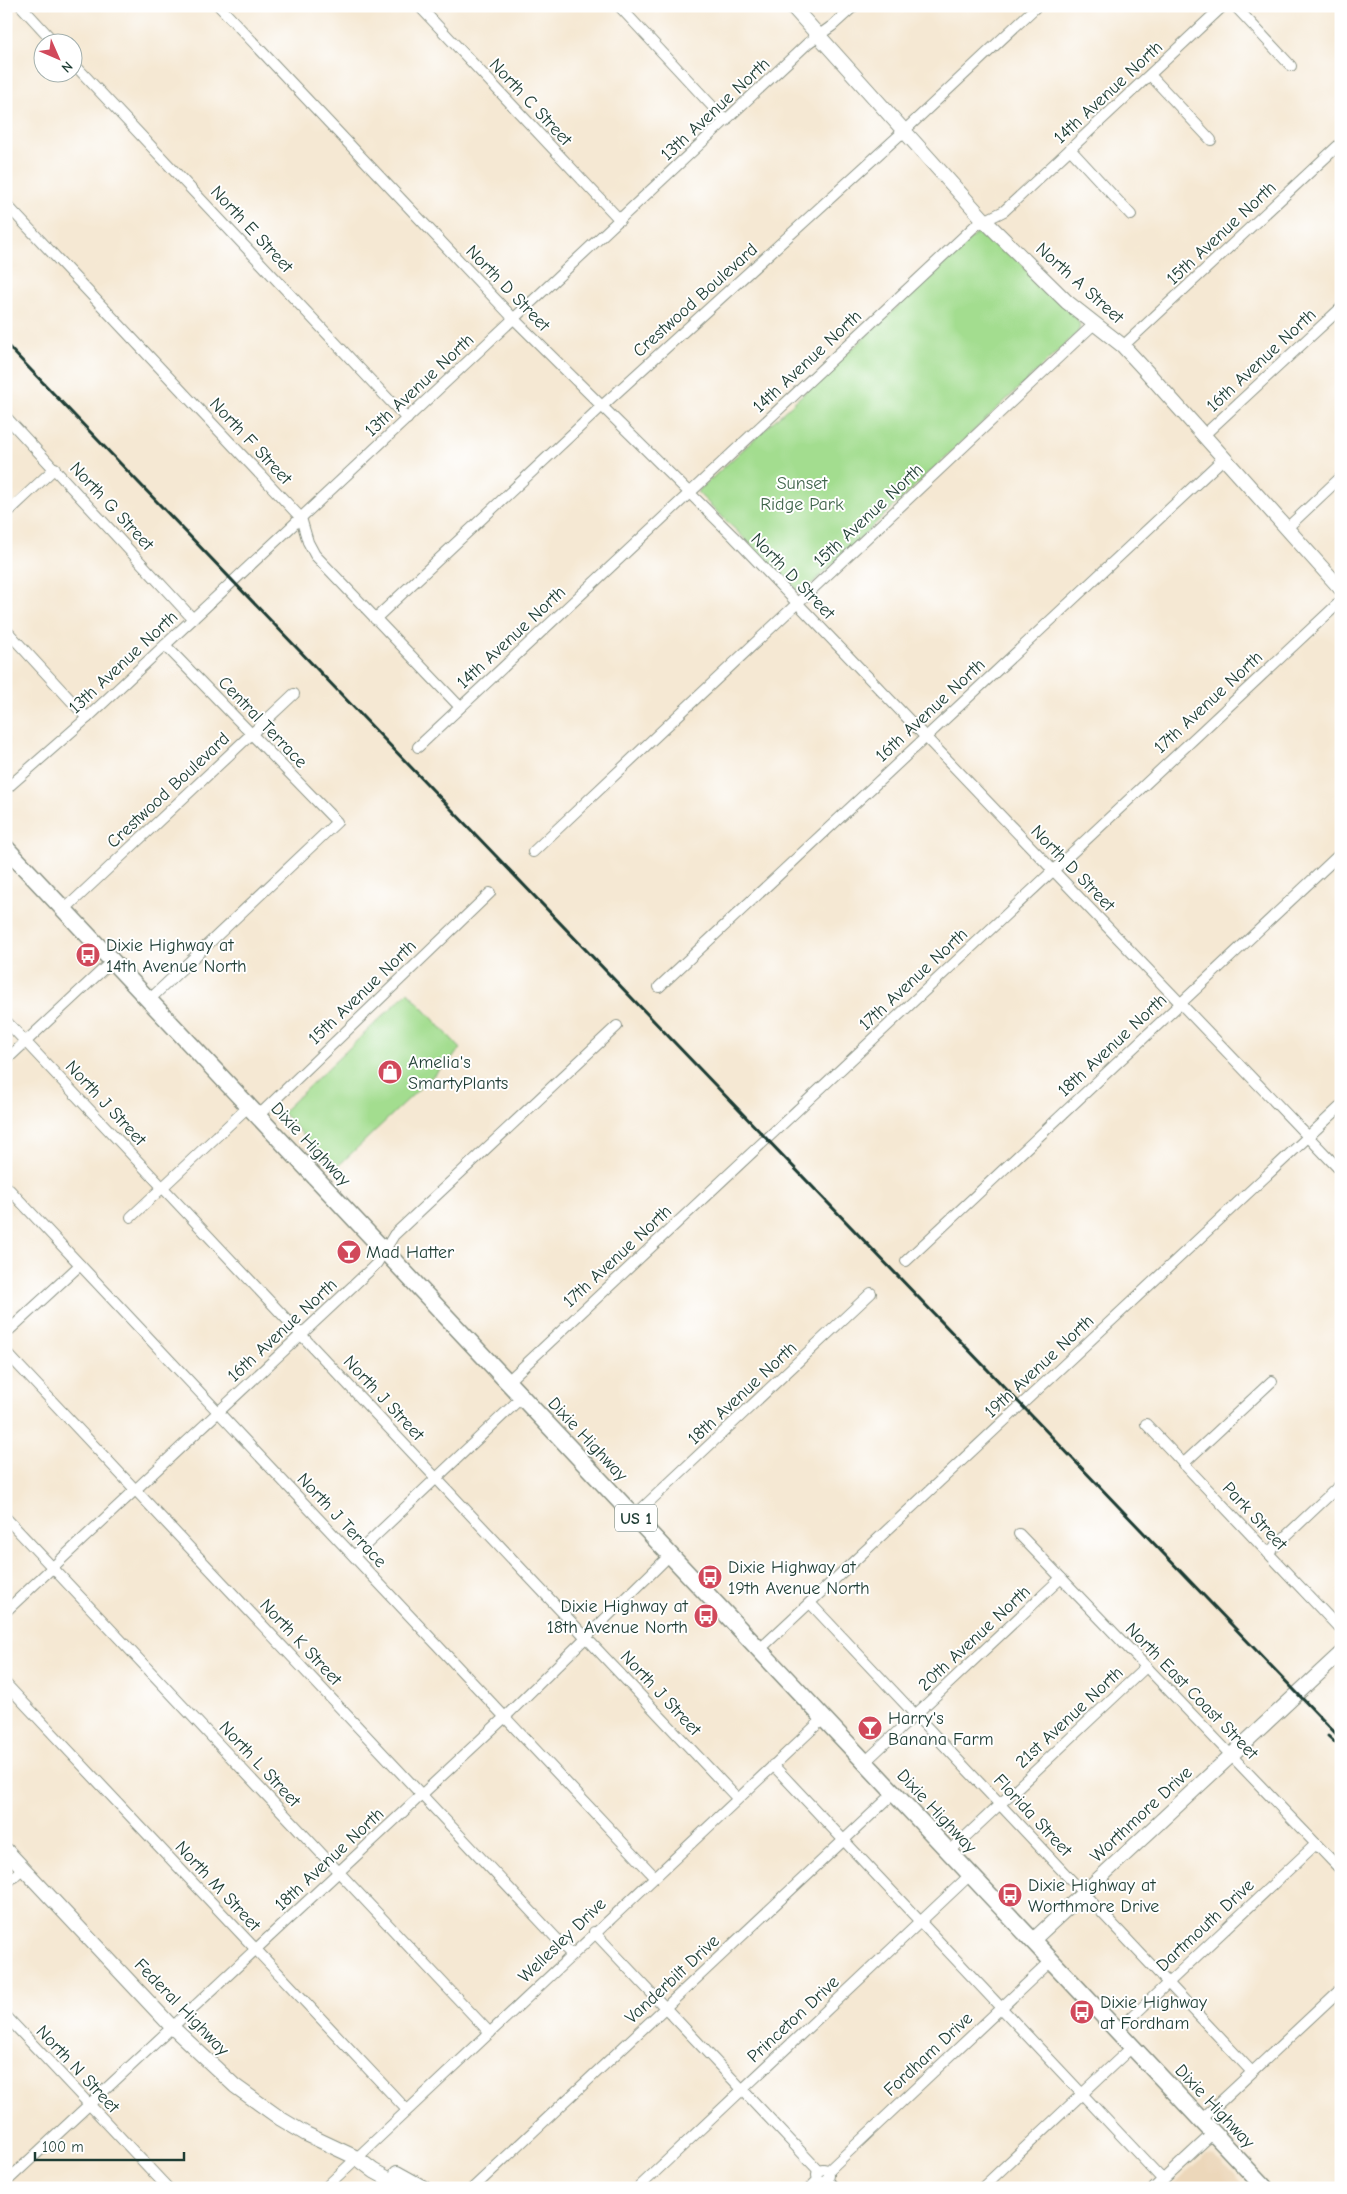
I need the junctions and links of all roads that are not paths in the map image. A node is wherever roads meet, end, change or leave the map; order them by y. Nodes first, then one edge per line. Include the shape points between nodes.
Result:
1 (20, 6) edge
2 (219, 6) edge
3 (419, 6) edge
4 (619, 6) edge
5 (792, 6) edge
6 (854, 6) edge
7 (1037, 6) edge
8 (1223, 6) edge
9 (1235, 6) edge
10 (45, 32) edge
11 (818, 35) junction
12 (1291, 66) dead end
13 (82, 73) edge
14 (1150, 75) junction
15 (726, 121) junction
16 (904, 131) junction
17 (1211, 140) dead end
18 (1341, 143) edge
19 (1070, 149) junction
20 (6, 204) edge
21 (1132, 215) dead end
22 (620, 220) junction
23 (985, 221) junction
24 (1341, 308) edge
25 (514, 319) junction
26 (1094, 324) junction
27 (1123, 346) junction
28 (602, 406) junction
29 (6, 417) edge
30 (407, 419) junction
31 (1204, 436) junction
32 (1224, 458) junction
33 (55, 468) junction
34 (1341, 477) edge
35 (690, 492) junction
36 (6, 514) edge
37 (301, 518) junction
38 (1287, 528) junction
39 (1341, 589) edge
40 (1341, 600) edge
41 (798, 604) junction
42 (193, 618) junction
43 (375, 619) junction
44 (6, 630) edge
45 (165, 645) junction
46 (294, 694) dead end
47 (460, 707) junction
48 (87, 718) junction
49 (252, 734) junction
50 (925, 737) junction
51 (418, 747) dead end
52 (6, 789) edge
53 (6, 848) edge
54 (533, 852) dead end
55 (1341, 853) edge
56 (1053, 870) junction
57 (490, 893) dead end
58 (64, 910) junction
59 (112, 961) junction
60 (659, 987) dead end
61 (149, 1000) junction
62 (1180, 1003) junction
63 (6, 1021) edge
64 (617, 1026) dead end
65 (26, 1042) junction
66 (6, 1060) edge
67 (1341, 1106) edge
68 (253, 1111) junction
69 (1308, 1136) junction
70 (1341, 1171) edge
71 (6, 1186) edge
72 (163, 1187) junction
73 (131, 1217) dead end
74 (384, 1251) junction
75 (906, 1261) dead end
76 (80, 1265) junction
77 (871, 1293) dead end
78 (6, 1333) edge
79 (302, 1335) junction
80 (6, 1352) edge
81 (1272, 1381) dead end
82 (507, 1382) junction
83 (522, 1398) junction
84 (218, 1412) junction
85 (1146, 1424) dead end
86 (1183, 1464) junction
87 (437, 1479) junction
88 (1341, 1484) edge
89 (136, 1490) junction
90 (634, 1516) junction
91 (6, 1518) edge
92 (1019, 1534) dead end
93 (1268, 1553) junction
94 (670, 1555) junction
95 (354, 1556) junction
96 (53, 1568) junction
97 (1061, 1578) junction
98 (810, 1602) junction
99 (6, 1611) edge
100 (1341, 1630) edge
101 (586, 1636) junction
102 (759, 1650) junction
103 (1341, 1653) edge
104 (1146, 1667) junction
105 (6, 1684) edge
106 (916, 1714) junction
107 (504, 1717) junction
108 (824, 1718) junction
109 (1231, 1756) junction
110 (865, 1762) junction
111 (773, 1765) junction
112 (894, 1793) junction
113 (421, 1794) junction
114 (737, 1798) junction
115 (1000, 1804) junction
116 (844, 1840) junction
117 (1316, 1844) junction
118 (6, 1850) edge
119 (949, 1852) junction
120 (23, 1868) junction
121 (1341, 1870) edge
122 (338, 1872) junction
123 (970, 1875) junction
124 (654, 1876) junction
125 (6, 1884) edge
126 (1084, 1894) junction
127 (920, 1922) junction
128 (594, 1932) junction
129 (1032, 1941) junction
130 (255, 1949) junction
131 (572, 1954) junction
132 (1051, 1961) junction
133 (1168, 1983) junction
134 (1341, 1989) edge
135 (665, 2008) junction
136 (1001, 2008) junction
137 (6, 2016) edge
138 (172, 2027) junction
139 (1117, 2031) junction
140 (490, 2033) junction
141 (1132, 2046) junction
142 (1252, 2072) junction
143 (742, 2089) junction
144 (1082, 2094) junction
145 (89, 2104) junction
146 (407, 2110) junction
147 (1201, 2120) junction
148 (1213, 2133) junction
149 (357, 2158) junction
150 (823, 2175) junction
151 (1162, 2180) junction
152 (6, 2182) edge
153 (12, 2188) edge
154 (168, 2188) edge
155 (325, 2188) edge
156 (405, 2188) edge
157 (424, 2188) edge
158 (473, 2188) edge
159 (638, 2188) edge
160 (810, 2188) edge
161 (834, 2188) edge
162 (982, 2188) edge
163 (1154, 2188) edge
164 (1265, 2188) edge

1 - 10 street
2 - 25 street, North D Street
3 - 22 street, North C Street
4 - 15 street
5 - 11 street, North A Street
6 - 11 street, 13th Avenue North
7 - 16 street, Crestwood Boulevard
8 - 14 street, 14th Avenue North
9 - 12 street
11 - 15 street, 13th Avenue North
11 - 16 street, North A Street
13 - 30 street, North E Street
14 - 17 street
14 - 19 street, 14th Avenue North
15 - 22 street, 13th Avenue North
16 - 23 street, North A Street
16 - 28 street, Crestwood Boulevard
18 - 27 street, 15th Avenue North
19 - 21 street
19 - 23 street, 14th Avenue North via 1004,211
20 - 37 street, North F Street
22 - 25 street, 13th Avenue North
23 - 26 street, North A Street via 1067,302
23 - 35 street, 14th Avenue North via 976,225
24 - 31 street, 16th Avenue North
25 - 28 street, North D Street
25 - 30 street, 13th Avenue North
26 - 27 street, North A Street
26 - 41 street, 15th Avenue North
27 - 31 street, North A Street
28 - 35 street, North D Street
28 - 43 street, Crestwood Boulevard
29 - 33 street, North G Street
30 - 37 street, 13th Avenue North
31 - 32 street, North A Street
32 - 38 street, North A Street
32 - 50 street, 16th Avenue North
33 - 36 street
33 - 42 street, North G Street
34 - 38 street
35 - 41 street, North D Street
35 - 47 street, 14th Avenue North
37 - 42 street, 13th Avenue North
37 - 43 street, North F Street via 315,555
38 - 39 street, North A Street
40 - 56 street, 17th Avenue North
41 - 50 street, North D Street
41 - 54 street, 15th Avenue North
42 - 45 street, 13th Avenue North
43 - 47 street, North F Street
44 - 48 street
45 - 48 street, 13th Avenue North
45 - 49 street, Central Terrace
46 - 49 street, Crestwood Boulevard
47 - 51 street, 14th Avenue North
48 - 52 street, 13th Avenue North
49 - 58 street, Crestwood Boulevard
49 - 61 street, Central Terrace via 337,822
50 - 56 street, North D Street
50 - 60 street, 16th Avenue North
53 - 58 main road, Dixie Highway / US 1
55 - 62 street, 18th Avenue North
56 - 62 street, North D Street
56 - 82 street, 17th Avenue North
57 - 68 street, 15th Avenue North
58 - 59 main road, Dixie Highway / US 1
59 - 61 main road, Dixie Highway / US 1
59 - 65 street
61 - 68 main road, Dixie Highway / US 1
62 - 69 street, North D Street
62 - 75 street, 18th Avenue North
63 - 65 street, North J Street
64 - 74 street, 16th Avenue North via 436,1195 394,1236
65 - 66 street
65 - 72 street, North J Street
67 - 69 street, 19th Avenue North
68 - 72 street, 15th Avenue North
68 - 74 main road, Dixie Highway / US 1
69 - 70 street, North D Street
69 - 98 street, 19th Avenue North
71 - 76 street, North J Terrace
72 - 73 street, 15th Avenue North
72 - 79 street, North J Street
74 - 79 street, 16th Avenue North via 377,1263
74 - 82 main road, Dixie Highway / US 1
76 - 78 street
76 - 84 street, North J Terrace
77 - 90 street, 18th Avenue North
79 - 84 street, 16th Avenue North
79 - 87 street, North J Street
80 - 89 street, North K Street
81 - 86 street
82 - 83 main road, Dixie Highway / US 1
83 - 87 street
83 - 90 main road, Dixie Highway / US 1
84 - 89 street, 16th Avenue North
84 - 95 street, North J Terrace
85 - 86 street, Park Street
86 - 93 street, Park Street
87 - 95 street
87 - 101 street, North J Street
88 - 93 street
89 - 96 street, 16th Avenue North
89 - 113 street, North K Street
90 - 94 main road, Dixie Highway / US 1
91 - 96 street, North L Street
92 - 97 street, North East Coast Street
93 - 100 street, Park Street
94 - 101 street, 18th Avenue North
94 - 102 main road, Dixie Highway / US 1
95 - 107 street, North J Terrace
96 - 99 street, 16th Avenue North
96 - 122 street, North L Street
97 - 104 street, North East Coast Street
97 - 106 street, 20th Avenue North
98 - 102 street, 19th Avenue North
98 - 106 street, Florida Street
101 - 107 street, 18th Avenue North
101 - 114 street, North J Street
102 - 108 main road, Dixie Highway / US 1
103 - 109 street, Worthmore Drive
104 - 109 street, North East Coast Street
104 - 115 street, 21st Avenue North
105 - 130 street, North M Street
106 - 110 street, 20th Avenue North
106 - 115 street, Florida Street
107 - 113 street, 18th Avenue North
107 - 124 street, North J Terrace
108 - 110 main road, Dixie Highway / US 1
108 - 111 street, Wellesley Drive
109 - 117 street, North East Coast Street
109 - 126 street, Worthmore Drive
110 - 112 main road, Dixie Highway / US 1
111 - 114 street, Wellesley Drive
111 - 116 street
112 - 116 street, Vanderbilt Drive
112 - 119 main road, Dixie Highway / US 1
113 - 122 street, 18th Avenue North
113 - 131 street, North K Street
114 - 124 street, Wellesley Drive
115 - 119 street, 21st Avenue North
115 - 126 street, Florida Street
116 - 127 street
116 - 135 street, Vanderbilt Drive
117 - 121 street, North East Coast Street
117 - 133 street, Dartmouth Drive
118 - 120 street, Federal Highway
119 - 123 main road, Dixie Highway / US 1
120 - 125 street
120 - 138 street, Federal Highway
122 - 130 street, 18th Avenue North
122 - 140 street, North L Street
123 - 127 street, Princeton Drive
123 - 129 main road, Dixie Highway / US 1
124 - 128 street, Wellesley Drive
126 - 129 street, Worthmore Drive
126 - 133 street, Florida Street
127 - 136 street
127 - 143 street, Princeton Drive
128 - 131 street, Wellesley Drive
128 - 135 street
129 - 132 main road, Dixie Highway / US 1
130 - 138 street, 18th Avenue North
130 - 146 street, North M Street
131 - 140 street, Wellesley Drive
132 - 136 street, Fordham Drive
132 - 139 main road, Dixie Highway / US 1
133 - 139 street, Dartmouth Drive
133 - 142 street, Florida Street
134 - 142 street
135 - 143 street
135 - 158 street, Vanderbilt Drive
136 - 144 street
136 - 150 street, Fordham Drive
137 - 145 street, North N Street
138 - 145 street, 18th Avenue North
138 - 149 street, Federal Highway via 213,2067 258,2103 306,2134
139 - 141 main road, Dixie Highway / US 1
140 - 146 street, Wellesley Drive
141 - 144 street
141 - 147 main road, Dixie Highway / US 1
142 - 147 street
143 - 150 street
143 - 159 street, Princeton Drive
144 - 151 street
144 - 162 street
145 - 152 street, 18th Avenue North
145 - 154 street, North N Street
146 - 149 street, Wellesley Drive
147 - 148 main road, Dixie Highway / US 1
148 - 151 street
148 - 164 main road, Dixie Highway / US 1
149 - 155 street, Wellesley Drive
149 - 156 street, Federal Highway
149 - 157 street, Federal Highway via 378,2164
150 - 160 street, Fordham Drive
150 - 161 street
151 - 163 street
152 - 153 street

